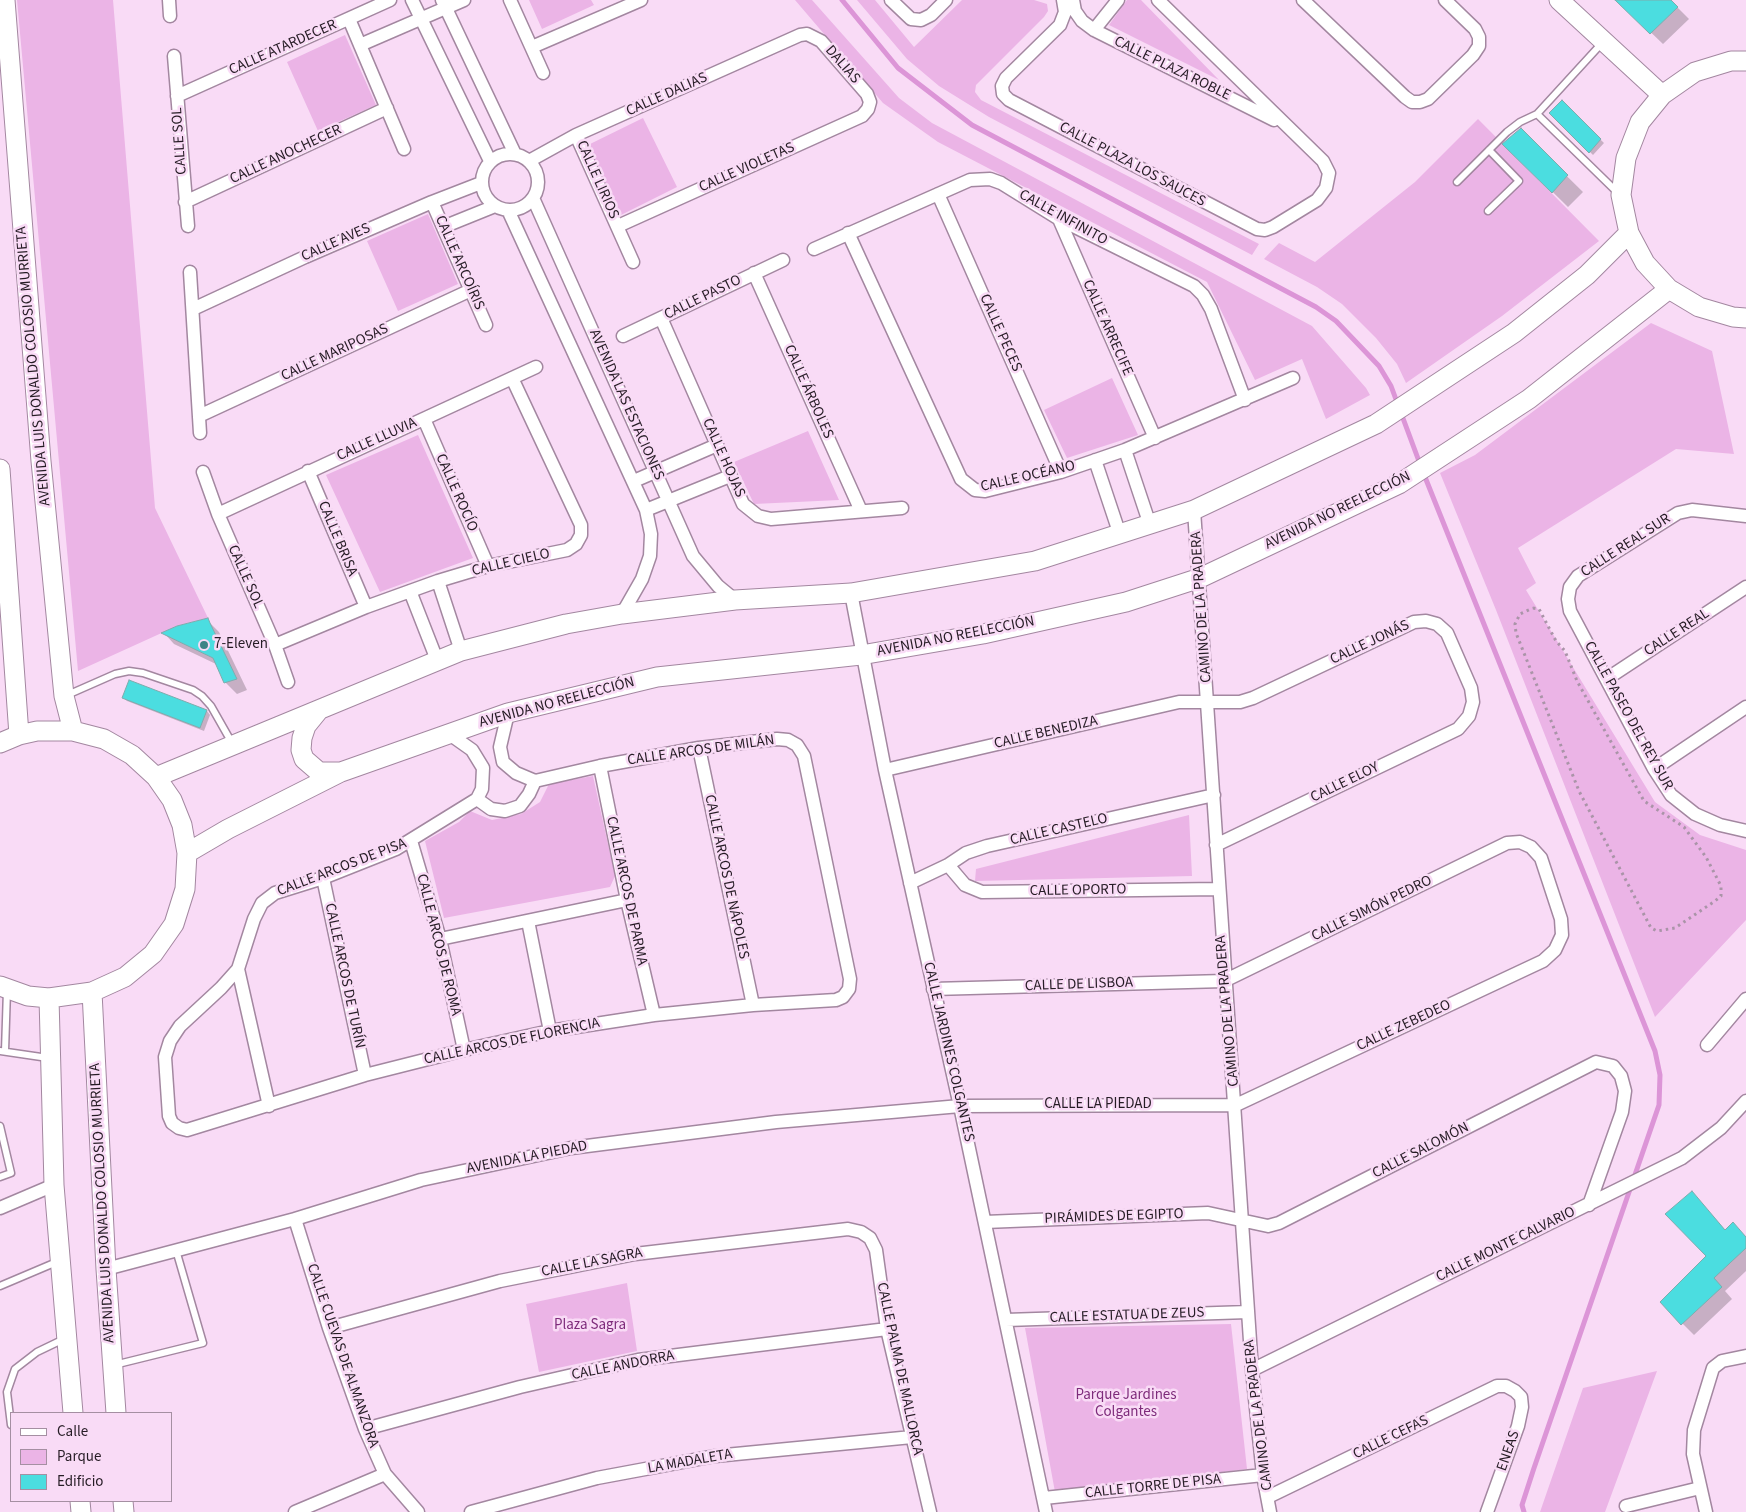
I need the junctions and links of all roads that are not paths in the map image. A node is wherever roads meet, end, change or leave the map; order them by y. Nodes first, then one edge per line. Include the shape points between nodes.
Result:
1 (169, 0) edge
2 (390, 0) edge
3 (412, 0) edge
4 (464, 0) edge
5 (510, 0) edge
6 (641, 0) edge
7 (891, 0) edge
8 (946, 0) edge
9 (1063, 0) edge
10 (1073, 0) edge
11 (1118, 0) edge
12 (1158, 0) edge
13 (1302, 0) edge
14 (1445, 0) edge
15 (1559, 0) edge
16 (444, 4) edge
17 (4, 9) edge
18 (170, 16) dead end
19 (350, 18) junction
20 (421, 19) junction
21 (1094, 30) junction
22 (807, 34) joint
23 (1604, 42) junction
24 (360, 45) junction
25 (532, 47) junction
26 (174, 56) dead end
27 (1746, 61) edge
28 (543, 73) dead end
29 (1662, 95) junction
30 (177, 96) junction
31 (870, 102) joint
32 (388, 108) junction
33 (1537, 114) junction
34 (1286, 125) junction
35 (576, 135) junction
36 (404, 149) dead end
37 (1489, 150) junction
38 (515, 154) junction
39 (490, 161) junction
40 (529, 161) junction
41 (1457, 182) dead end
42 (481, 183) junction
43 (938, 194) junction
44 (1621, 195) junction
45 (533, 198) junction
46 (185, 202) junction
47 (432, 202) junction
48 (495, 206) junction
49 (508, 210) junction
50 (1488, 211) dead end
51 (1059, 219) junction
52 (188, 226) dead end
53 (618, 226) junction
54 (443, 227) junction
55 (1265, 230) joint
56 (848, 233) junction
57 (1629, 233) junction
58 (814, 249) dead end
59 (783, 260) dead end
60 (634, 262) dead end
61 (190, 272) dead end
62 (754, 273) junction
63 (1669, 289) junction
64 (471, 290) junction
65 (193, 309) junction
66 (661, 318) junction
67 (1746, 318) edge
68 (486, 325) dead end
69 (623, 336) dead end
70 (536, 367) dead end
71 (512, 378) junction
72 (1293, 378) dead end
73 (1245, 400) junction
74 (199, 416) junction
75 (424, 419) junction
76 (200, 433) dead end
77 (1155, 438) junction
78 (717, 445) junction
79 (1125, 450) junction
80 (1095, 460) junction
81 (0, 469) edge
82 (203, 472) dead end
83 (308, 472) junction
84 (656, 472) junction
85 (1061, 472) junction
86 (730, 476) junction
87 (634, 481) junction
88 (668, 500) junction
89 (902, 508) dead end
90 (646, 510) junction
91 (1194, 510) junction
92 (861, 512) junction
93 (218, 514) junction
94 (1746, 516) edge
95 (1150, 525) junction
96 (1120, 535) junction
97 (488, 566) junction
98 (1200, 578) junction
99 (438, 581) junction
100 (1570, 587) joint
101 (1746, 587) edge
102 (410, 591) junction
103 (851, 593) junction
104 (736, 600) junction
105 (366, 606) junction
106 (622, 614) junction
107 (275, 645) junction
108 (461, 651) junction
109 (861, 655) junction
110 (437, 660) junction
111 (1608, 678) junction
112 (288, 682) dead end
113 (64, 696) junction
114 (1208, 702) junction
115 (1746, 707) edge
116 (320, 709) junction
117 (508, 713) junction
118 (1469, 716) joint
119 (72, 731) junction
120 (448, 733) junction
121 (19, 735) junction
122 (0, 743) edge
123 (233, 745) junction
124 (699, 748) junction
125 (503, 762) junction
126 (600, 766) junction
127 (483, 768) junction
128 (1654, 769) junction
129 (885, 770) junction
130 (342, 772) junction
131 (156, 777) junction
132 (535, 781) junction
133 (1214, 795) junction
134 (477, 799) junction
135 (1745, 830) edge
136 (411, 841) junction
137 (1216, 845) junction
138 (187, 853) junction
139 (948, 865) junction
140 (323, 878) junction
141 (910, 883) junction
142 (1219, 889) junction
143 (627, 900) junction
144 (528, 921) junction
145 (1562, 935) joint
146 (440, 939) junction
147 (238, 968) junction
148 (1224, 981) junction
149 (3, 988) edge
150 (849, 989) joint
151 (933, 989) junction
152 (92, 992) junction
153 (49, 998) junction
154 (1746, 999) edge
155 (753, 1005) junction
156 (654, 1015) junction
157 (550, 1031) junction
158 (1707, 1045) dead end
159 (464, 1050) junction
160 (2, 1051) edge
161 (50, 1058) junction
162 (365, 1075) junction
163 (1746, 1101) edge
164 (1236, 1105) junction
165 (269, 1106) junction
166 (960, 1106) junction
167 (0, 1126) edge
168 (179, 1128) joint
169 (0, 1177) edge
170 (54, 1185) junction
171 (1589, 1205) junction
172 (0, 1207) edge
173 (295, 1219) junction
174 (1243, 1221) junction
175 (985, 1222) junction
176 (861, 1232) joint
177 (176, 1250) junction
178 (61, 1260) junction
179 (106, 1269) junction
180 (0, 1284) edge
181 (1248, 1312) junction
182 (1006, 1320) junction
183 (329, 1328) junction
184 (888, 1330) junction
185 (68, 1338) junction
186 (1746, 1356) edge
187 (113, 1366) junction
188 (1252, 1370) junction
189 (1515, 1391) joint
190 (73, 1412) edge
191 (116, 1412) edge
192 (10, 1416) edge
193 (365, 1430) junction
194 (912, 1437) junction
195 (385, 1474) junction
196 (1263, 1475) junction
197 (1700, 1488) junction
198 (1268, 1497) junction
199 (1044, 1498) junction
200 (1626, 1506) dead end
201 (295, 1512) edge
202 (418, 1512) edge
203 (471, 1512) edge
204 (930, 1512) edge
205 (1046, 1512) edge
206 (1270, 1512) edge
207 (1487, 1512) edge
208 (1706, 1512) edge

1 - 18 street
2 - 19 street, CALLE ATARDECER
3 - 20 street
4 - 16 street
5 - 25 street
6 - 25 street
7 - 8 street via 911,19 921,20
9 - 55 street, CALLE PLAZA LOS SAUCES via 1065,12 1060,25 1006,78 1003,94 1241,221
10 - 21 street, CALLE PLAZA ROBLE via 1082,21
11 - 21 street
12 - 34 street, CALLE PLAZA ROBLE
13 - 14 street via 1405,97 1412,102 1420,102 1428,99 1473,56 1478,46 1479,37 1475,29
15 - 23 main road
16 - 20 street
16 - 38 street
17 - 113 main road, AVENIDA LUIS DONALDO COLOSIO MURRIETA via 40,461
19 - 24 street
19 - 30 street, CALLE ATARDECER
20 - 24 street
20 - 39 street
21 - 34 street, CALLE PLAZA ROBLE
22 - 31 street, DALIAS via 821,41 867,94
22 - 35 street, CALLE DALIAS
23 - 29 main road
23 - 33 lane
24 - 32 street
25 - 28 street
26 - 30 street, CALLE SOL
27 - 29 main road via 1731,61 1695,72
29 - 44 main road via 1640,122 1626,158
30 - 46 street, CALLE SOL
31 - 53 street, CALLE VIOLETAS via 862,116
32 - 36 street
32 - 46 street, CALLE ANOCHECER
33 - 37 lane via 1520,122
33 - 44 lane
34 - 55 street, CALLE PLAZA ROBLE via 1323,161 1329,173 1326,188 1317,200
35 - 40 street, CALLE DALIAS
35 - 53 street, CALLE LIRIOS
37 - 41 lane
37 - 50 lane via 1519,181
38 - 39 street via 498,156
38 - 40 street
39 - 42 street
40 - 45 street via 537,174 537,191
42 - 47 street, CALLE AVES
42 - 48 street via 488,200
43 - 51 street, CALLE INFINITO via 970,180 990,179
43 - 56 street, CALLE INFINITO
43 - 85 street, CALLE PECES
44 - 57 main road
45 - 49 street via 526,205
45 - 84 street, AVENIDA LAS ESTACIONES
46 - 52 street, CALLE SOL
47 - 54 street, CALLE ARCOÍRIS
47 - 65 street, CALLE AVES
48 - 49 street
48 - 54 street
49 - 87 street, AVENIDA LAS ESTACIONES
51 - 73 street, CALLE INFINITO via 1180,278 1203,294
51 - 77 street, CALLE ARRECIFE
53 - 60 street, CALLE LIRIOS
54 - 64 street, CALLE ARCOÍRIS
56 - 58 street, CALLE INFINITO
56 - 85 street, CALLE OCÉANO via 967,486 985,491
57 - 63 main road via 1645,263
57 - 91 main road via 1587,275 1514,333 1376,424
59 - 62 street, CALLE PASTO
61 - 65 street
62 - 66 street, CALLE PASTO
62 - 92 street, CALLE ÁRBOLES
63 - 67 main road via 1699,307 1733,318
63 - 98 main road, AVENIDA NO REELECCIÓN via 1528,399 1399,484
64 - 68 street, CALLE ARCOÍRIS
64 - 74 street, CALLE MARIPOSAS
65 - 74 street
66 - 69 street, CALLE PASTO
66 - 78 street, CALLE HOJAS
70 - 71 street, CALLE LLUVIA
71 - 75 street, CALLE LLUVIA
71 - 97 street, CALLE CIELO via 581,525 581,535 567,550
72 - 73 street, CALLE OCÉANO
73 - 77 street, CALLE OCÉANO
74 - 76 street
75 - 83 street, CALLE LLUVIA
75 - 97 street, CALLE ROCÍO
77 - 79 street, CALLE OCÉANO
78 - 84 street
78 - 86 street, CALLE HOJAS
79 - 80 street, CALLE OCÉANO
79 - 95 street
80 - 85 street, CALLE OCÉANO
80 - 96 street
81 - 121 main road
82 - 93 street, CALLE SOL
83 - 93 street, CALLE LLUVIA
83 - 105 street, CALLE BRISA
84 - 87 street
84 - 88 street, AVENIDA LAS ESTACIONES
86 - 88 street
86 - 92 street, CALLE HOJAS via 743,504 758,516 771,520
87 - 90 street, AVENIDA LAS ESTACIONES
88 - 90 street
88 - 104 street, AVENIDA LAS ESTACIONES via 693,556 718,586
89 - 92 street, CALLE HOJAS
90 - 106 street, AVENIDA LAS ESTACIONES via 651,534 650,556 642,579
91 - 95 main road
91 - 98 street, CAMINO DE LA PRADERA
93 - 107 street, CALLE SOL
94 - 100 street, CALLE REAL SUR via 1692,510 1678,513 1578,576
95 - 96 main road
96 - 103 main road via 1035,561
97 - 99 street, CALLE CIELO
98 - 109 main road, AVENIDA NO REELECCIÓN via 1126,602 1021,626
98 - 114 street, CAMINO DE LA PRADERA
99 - 102 street, CALLE CIELO
99 - 108 street
100 - 111 street, CALLE PASEO DEL REY SUR via 1570,611
101 - 111 street, CALLE REAL
102 - 105 street, CALLE CIELO
102 - 110 street
103 - 104 main road
103 - 109 street, CALLE JARDINES COLGANTES
104 - 106 main road
105 - 107 street, CALLE CIELO
106 - 108 main road via 566,624
107 - 112 street, CALLE SOL
108 - 110 main road
109 - 117 main road, AVENIDA NO REELECCIÓN via 658,677
109 - 129 street, CALLE JARDINES COLGANTES
110 - 116 main road
111 - 128 street, CALLE PASEO DEL REY SUR
113 - 119 main road, AVENIDA LUIS DONALDO COLOSIO MURRIETA
113 - 123 lane via 115,674 128,671 143,673 202,696
114 - 118 street, CALLE JONÁS via 1240,702 1253,698 1414,622 1426,621 1438,624 1447,633 1471,688 1473,702
114 - 129 street, CALLE BENEDIZA via 1168,704
114 - 133 street, CAMINO DE LA PRADERA
115 - 128 street
116 - 123 main road
116 - 130 main road via 306,726 302,738 304,759 319,772
117 - 120 main road, AVENIDA NO REELECCIÓN
117 - 125 street via 500,747
118 - 137 street, CALLE ELOY via 1458,729
119 - 121 main road
119 - 131 main road via 104,740 132,755
120 - 127 street via 472,750
120 - 130 main road, AVENIDA NO REELECCIÓN
121 - 122 main road
123 - 131 main road
124 - 126 street, CALLE ARCOS DE MILÁN
124 - 150 street, CALLE ARCOS DE MILÁN via 777,739 796,745 804,756 850,979
124 - 155 street, CALLE ARCOS DE NÁPOLES
125 - 127 street
125 - 132 street
126 - 132 street, CALLE ARCOS DE MILÁN
126 - 143 street, CALLE ARCOS DE PARMA
127 - 134 street via 482,789
128 - 135 street, CALLE PASEO DEL REY SUR via 1671,795 1695,814 1720,825
129 - 141 street, CALLE JARDINES COLGANTES
130 - 138 main road, AVENIDA NO REELECCIÓN
131 - 138 main road via 172,800 182,825
132 - 134 street via 520,806 505,811 491,808
133 - 137 street, CAMINO DE LA PRADERA
133 - 139 street, CALLE CASTELO via 986,846 966,853
134 - 136 street, CALLE ARCOS DE PISA
136 - 140 street, CALLE ARCOS DE PISA
136 - 146 street, CALLE ARCOS DE ROMA
137 - 142 street, CAMINO DE LA PRADERA
138 - 152 main road via 185,889 174,924 153,954 125,977
139 - 141 street, CALLE CASTELO
139 - 142 street, CALLE OPORTO via 965,885 982,892
140 - 147 street, CALLE ARCOS DE PISA via 274,893 262,903
140 - 162 street, CALLE ARCOS DE TURÍN
141 - 151 street, CALLE JARDINES COLGANTES
142 - 148 street, CAMINO DE LA PRADERA
143 - 144 street
143 - 156 street, CALLE ARCOS DE PARMA
144 - 146 street
144 - 157 street
145 - 148 street, CALLE SIMÓN PEDRO via 1561,919 1541,858 1531,847 1520,842 1508,842
145 - 164 street, CALLE ZEBEDEO via 1556,950 1543,961
146 - 159 street, CALLE ARCOS DE ROMA
147 - 165 street
147 - 168 street, CALLE ARCOS DE PISA via 180,1026 170,1041 165,1057 169,1116 172,1124
148 - 151 street, CALLE DE LISBOA
148 - 164 street, CAMINO DE LA PRADERA
149 - 153 main road
149 - 160 lane
150 - 155 street, CALLE ARCOS DE FLORENCIA via 836,1000
151 - 166 street, CALLE JARDINES COLGANTES
152 - 153 main road
152 - 179 main road, AVENIDA LUIS DONALDO COLOSIO MURRIETA
153 - 161 main road
154 - 158 street
155 - 156 street, CALLE ARCOS DE FLORENCIA
156 - 157 street, CALLE ARCOS DE FLORENCIA
157 - 159 street, CALLE ARCOS DE FLORENCIA
159 - 162 street, CALLE ARCOS DE FLORENCIA
160 - 161 lane
161 - 170 main road
162 - 165 street, CALLE ARCOS DE FLORENCIA
163 - 171 street, CALLE MONTE CALVARIO via 1702,1145
164 - 166 street, CALLE LA PIEDAD
164 - 174 street, CAMINO DE LA PRADERA
165 - 168 street, CALLE ARCOS DE FLORENCIA via 187,1130
166 - 173 street, AVENIDA LA PIEDAD via 776,1122 571,1148 421,1180
166 - 175 street, CALLE JARDINES COLGANTES
167 - 169 lane via 11,1173
170 - 172 street
170 - 178 main road
171 - 174 street, CALLE SALOMÓN via 1622,1112 1625,1091 1622,1076 1612,1066 1596,1062 1279,1223 1268,1226
171 - 188 street, CALLE MONTE CALVARIO
173 - 177 street, AVENIDA LA PIEDAD
173 - 183 street, CALLE CUEVAS DE ALMANZORA
174 - 175 street, PIRÁMIDES DE EGIPTO via 1208,1213
174 - 181 street, CAMINO DE LA PRADERA
175 - 182 street, CALLE JARDINES COLGANTES
176 - 183 street, CALLE LA SAGRA via 848,1229 635,1254 500,1281
176 - 184 street, CALLE PALMA DE MALLORCA via 870,1238 876,1250
177 - 179 street, AVENIDA LA PIEDAD
177 - 187 lane via 203,1343
178 - 180 lane
178 - 185 main road
179 - 187 main road, AVENIDA LUIS DONALDO COLOSIO MURRIETA
181 - 182 street, CALLE ESTATUA DE ZEUS
181 - 188 street, CAMINO DE LA PRADERA
182 - 199 street, CALLE JARDINES COLGANTES
183 - 193 street, CALLE CUEVAS DE ALMANZORA
184 - 193 street, CALLE ANDORRA via 638,1360 520,1387
184 - 194 street, CALLE PALMA DE MALLORCA
185 - 190 main road
185 - 192 lane via 37,1352 15,1369 7,1392
186 - 197 street via 1722,1361 1710,1374 1692,1442
187 - 191 main road, AVENIDA LUIS DONALDO COLOSIO MURRIETA
188 - 196 street, CAMINO DE LA PRADERA
189 - 198 street, CALLE CEFAS via 1497,1386
189 - 207 street, ENEAS via 1522,1407 1518,1426
193 - 195 street, CALLE CUEVAS DE ALMANZORA
194 - 203 street, LA MADALETA via 716,1456 597,1478
194 - 204 street, CALLE PALMA DE MALLORCA
195 - 201 street
195 - 202 street, CALLE CUEVAS DE ALMANZORA
196 - 198 street, CAMINO DE LA PRADERA
196 - 199 street, CALLE TORRE DE PISA
197 - 200 street
197 - 208 street
198 - 206 street, CAMINO DE LA PRADERA
199 - 205 street, CALLE JARDINES COLGANTES

